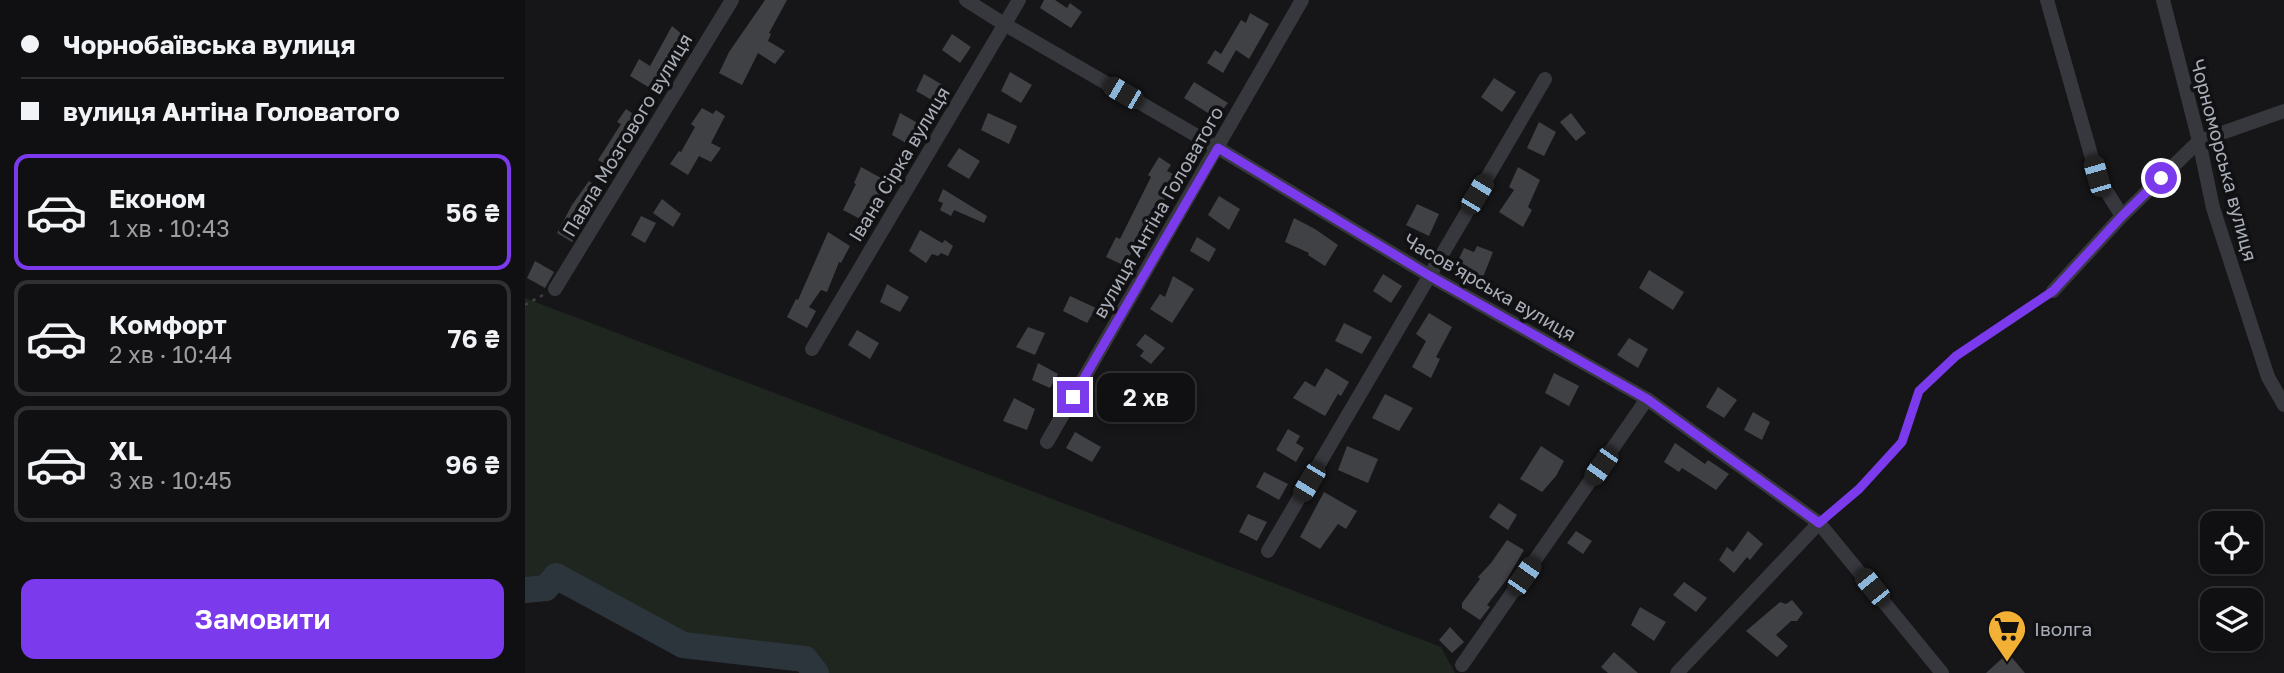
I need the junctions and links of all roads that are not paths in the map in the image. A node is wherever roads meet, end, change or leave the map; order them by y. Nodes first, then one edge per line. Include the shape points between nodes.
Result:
1 (732, 0) edge
2 (966, 0) edge
3 (1019, 0) edge
4 (1302, 0) edge
5 (2047, 0) edge
6 (2164, 0) edge
7 (1004, 24) junction
8 (1545, 79) dead end
9 (2284, 111) edge
10 (2199, 141) junction
11 (1218, 148) junction
12 (2122, 216) junction
13 (1430, 276) junction
14 (555, 289) road end
15 (2053, 291) joint
16 (812, 349) dead end
17 (1647, 399) junction
18 (2284, 405) edge
19 (1047, 442) dead end
20 (1819, 523) junction
21 (1268, 551) dead end
22 (1462, 665) dead end
23 (1677, 673) edge
24 (1942, 673) edge

1 - 14 street, Павла Мозгового вулиця
2 - 7 street, Часов'ярська вулиця
3 - 7 street, Івана Сірка вулиця
4 - 11 street, вулиця Антіна Головатого
5 - 12 street via 2097,176
6 - 10 street, Чорноморська вулиця
7 - 11 street, Часов'ярська вулиця
7 - 16 street, Івана Сірка вулиця
8 - 13 street
9 - 10 street
10 - 12 street
10 - 18 street, Чорноморська вулиця via 2213,208 2268,377
11 - 13 street, Часов'ярська вулиця
11 - 19 street, вулиця Антіна Головатого
12 - 15 street
13 - 17 street, Часов'ярська вулиця
13 - 21 street
15 - 20 lane via 1956,356 1919,391 1902,442 1859,489
17 - 20 street, Часов'ярська вулиця
17 - 22 street
20 - 23 street
20 - 24 street, Часов'ярська вулиця

